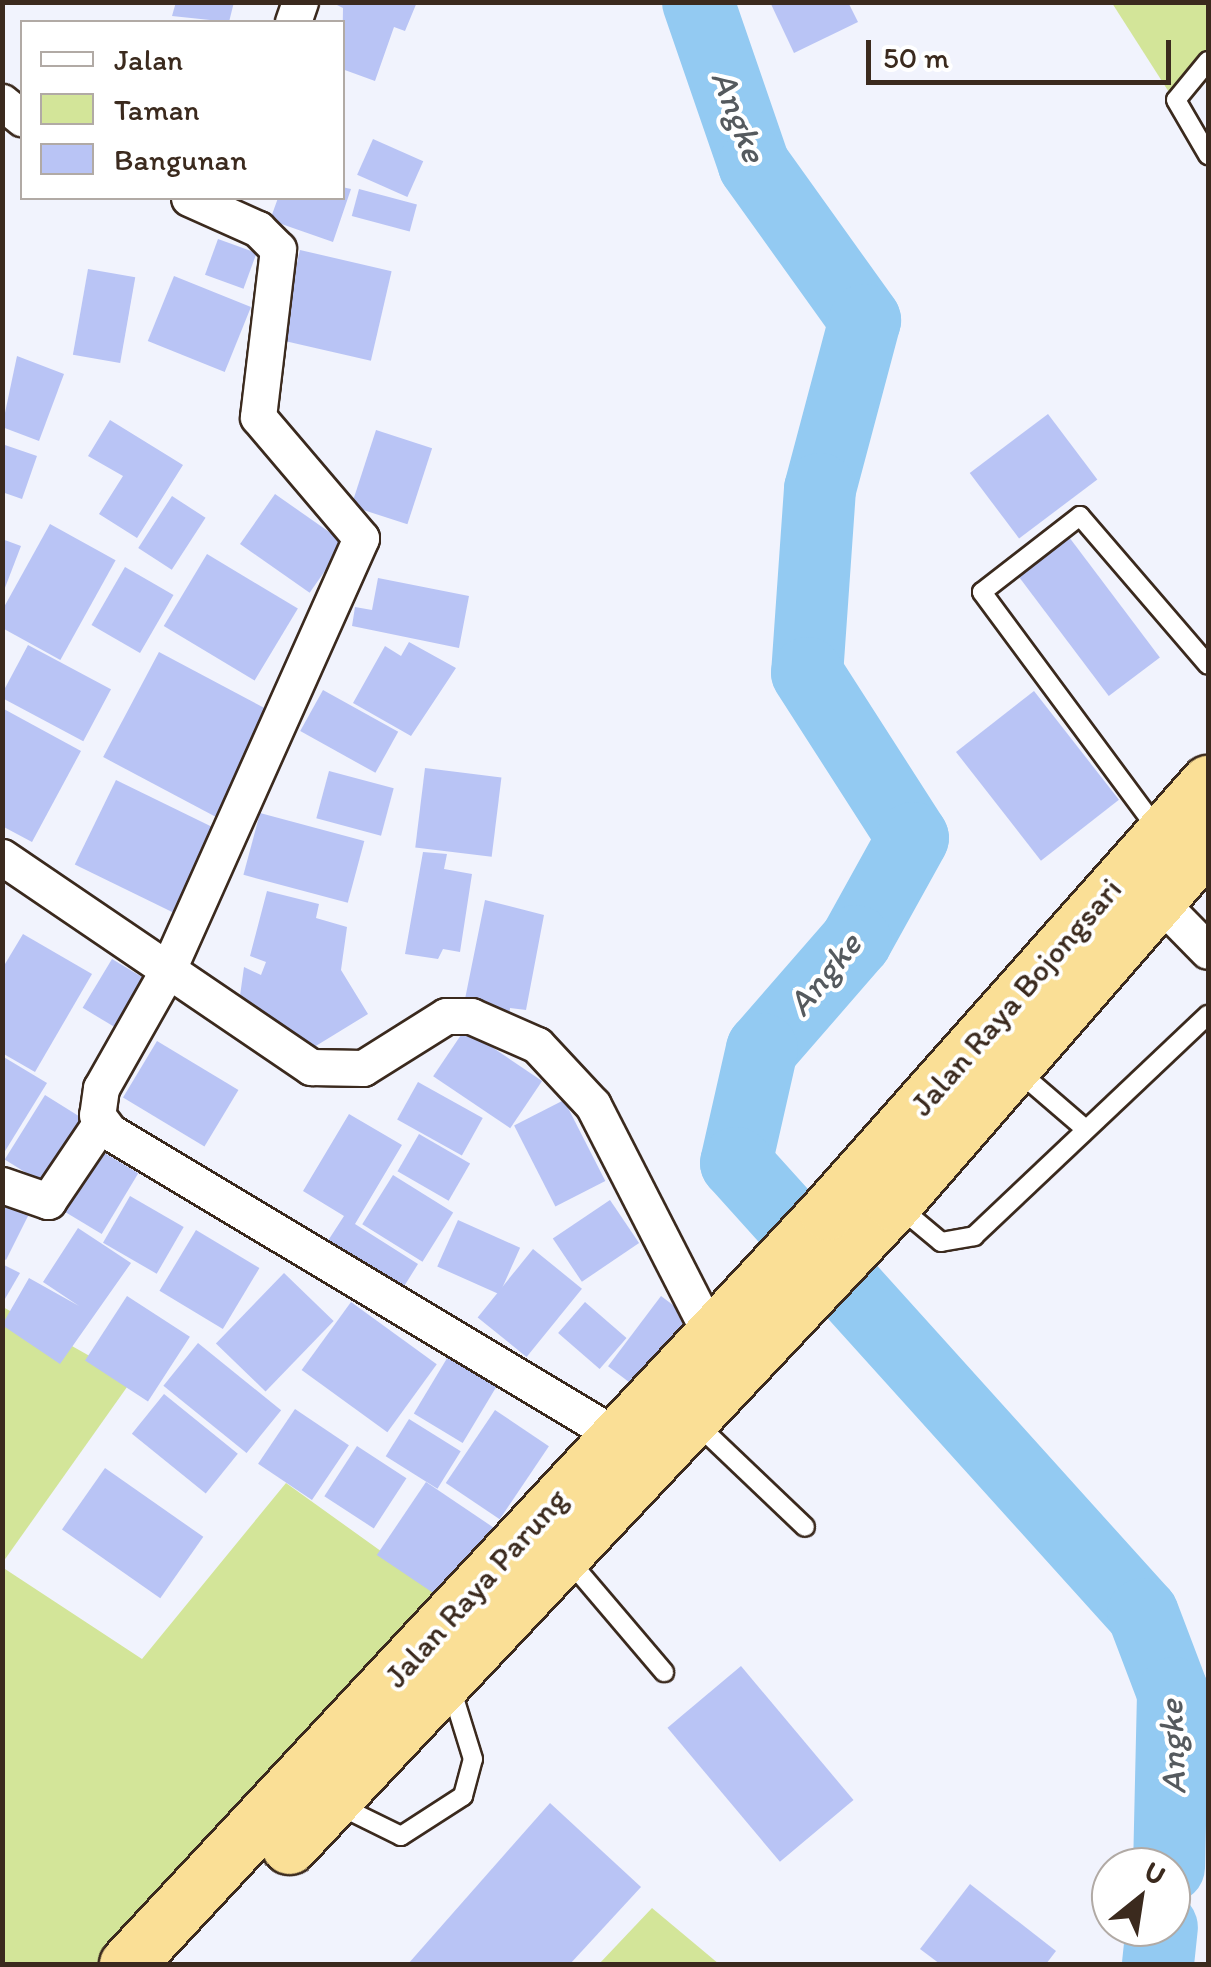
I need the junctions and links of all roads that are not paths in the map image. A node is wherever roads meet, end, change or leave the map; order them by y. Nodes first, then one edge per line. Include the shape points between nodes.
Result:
1 (1208, 62) edge
2 (1208, 155) edge
3 (200, 200) edge
4 (242, 208) edge
5 (1208, 665) edge
6 (1208, 783) edge
7 (2, 857) edge
8 (1175, 867) edge
9 (1208, 951) edge
10 (169, 968) junction
11 (1208, 1016) edge
12 (1014, 1068) junction
13 (100, 1124) junction
14 (1083, 1127) junction
15 (2, 1185) edge
16 (860, 1218) junction
17 (788, 1283) junction
18 (710, 1334) junction
19 (689, 1417) junction
20 (615, 1435) junction
21 (806, 1527) dead end
22 (566, 1558) junction
23 (664, 1672) dead end
24 (450, 1683) junction
25 (332, 1801) junction
26 (126, 1964) edge
27 (178, 1964) edge

1 - 2 lane via 1178,94 1176,110
3 - 4 street
4 - 10 street via 278,249 258,417 361,538
5 - 8 lane via 1080,516 982,592
6 - 8 highway, Jalan Raya Bojongsari
7 - 10 street
8 - 9 street
8 - 12 highway, Jalan Raya Bojongsari
8 - 16 highway, Jalan Raya Bojongsari
10 - 13 street via 101,1088
10 - 18 street via 230,1020 326,1072 363,1068 446,1016 471,1016 536,1045 593,1105
11 - 14 lane
12 - 14 lane
12 - 16 highway, Jalan Raya Bojongsari
13 - 15 street via 48,1201
13 - 20 street
14 - 16 lane via 963,1242 940,1242
16 - 17 highway, Jalan Raya Parung
17 - 18 highway, Jalan Raya Parung
17 - 19 highway, Jalan Raya Parung
18 - 20 highway, Jalan Raya Parung
19 - 21 lane
19 - 22 highway, Jalan Raya Parung
20 - 26 highway, Jalan Raya Parung
22 - 23 lane
22 - 24 highway, Jalan Raya Parung
24 - 25 highway, Jalan Raya Parung
24 - 25 lane via 473,1759 462,1796 401,1836
25 - 27 highway, Jalan Raya Parung

